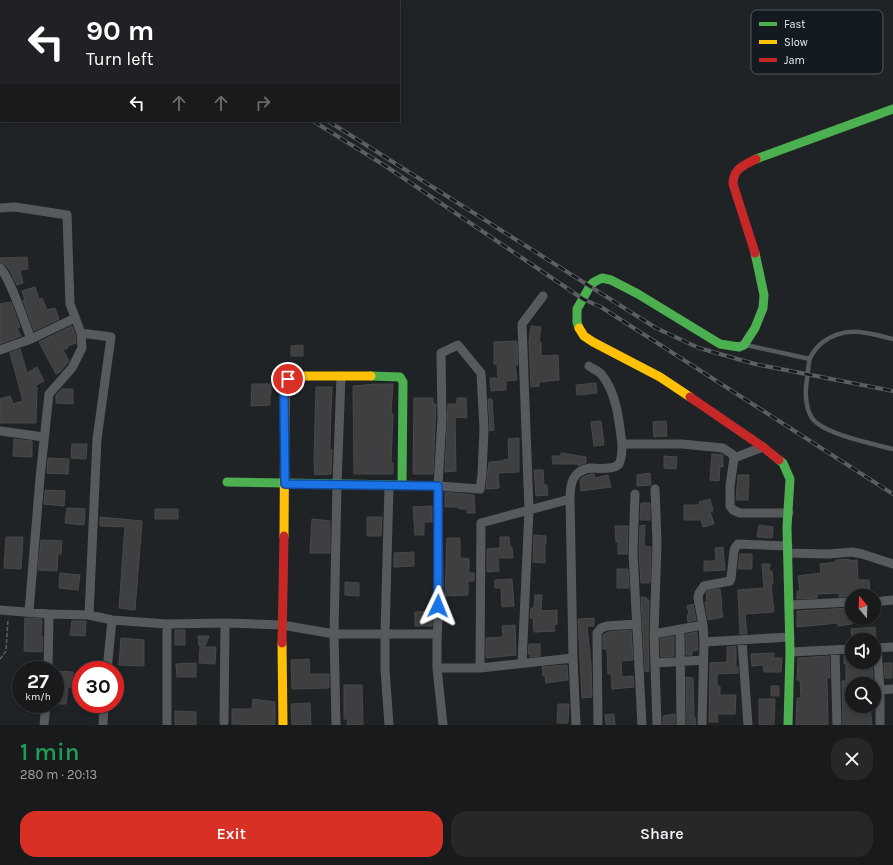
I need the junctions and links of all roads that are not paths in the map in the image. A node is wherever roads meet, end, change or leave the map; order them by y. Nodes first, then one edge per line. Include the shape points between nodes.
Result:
1 (893, 109) edge
2 (0, 208) edge
3 (0, 268) edge
4 (543, 296) dead end
5 (75, 318) junction
6 (81, 333) junction
7 (31, 338) junction
8 (893, 339) edge
9 (744, 345) junction
10 (0, 350) edge
11 (810, 359) junction
12 (589, 366) dead end
13 (341, 376) junction
14 (0, 431) edge
15 (44, 437) junction
16 (622, 444) junction
17 (763, 447) junction
18 (893, 448) edge
19 (734, 458) junction
20 (227, 482) dead end
21 (285, 484) junction
22 (337, 484) junction
23 (402, 485) junction
24 (389, 486) junction
25 (438, 486) junction
26 (655, 489) dead end
27 (635, 494) dead end
28 (570, 499) junction
29 (529, 510) junction
30 (789, 513) junction
31 (788, 550) junction
32 (893, 564) edge
33 (893, 600) edge
34 (881, 601) edge
35 (845, 602) edge
36 (789, 605) junction
37 (4, 611) edge
38 (29, 612) junction
39 (49, 614) junction
40 (89, 615) junction
41 (112, 620) junction
42 (225, 623) junction
43 (167, 624) junction
44 (636, 624) junction
45 (282, 625) junction
46 (703, 625) junction
47 (680, 629) junction
48 (334, 634) junction
49 (385, 634) junction
50 (437, 634) junction
51 (654, 634) junction
52 (790, 638) junction
53 (742, 641) junction
54 (704, 642) junction
55 (893, 647) edge
56 (881, 648) edge
57 (845, 650) edge
58 (835, 651) junction
59 (790, 652) junction
60 (572, 658) junction
61 (703, 660) junction
62 (48, 661) edge
63 (108, 661) edge
64 (680, 661) junction
65 (522, 663) junction
66 (656, 663) junction
67 (437, 668) junction
68 (480, 668) junction
69 (893, 689) edge
70 (881, 690) edge
71 (45, 713) edge
72 (104, 713) edge
73 (880, 713) edge
74 (224, 722) dead end
75 (44, 725) edge
76 (103, 725) edge
77 (167, 725) edge
78 (283, 725) edge
79 (336, 725) edge
80 (389, 725) edge
81 (443, 725) edge
82 (576, 725) edge
83 (598, 725) edge
84 (642, 725) edge
85 (657, 725) edge
86 (681, 725) edge
87 (702, 725) edge
88 (748, 725) edge
89 (788, 725) edge
90 (837, 725) edge
91 (880, 725) edge

1 - 9 street via 759,158 734,172 733,184 756,255 764,295 763,308 755,328
2 - 5 street via 67,215 70,304
3 - 7 street via 6,276
4 - 29 street via 522,324
5 - 6 street
5 - 7 street
6 - 15 street via 82,348 72,368 49,394
6 - 40 street via 111,337 97,439
7 - 10 street
8 - 11 lane via 846,331 824,341
9 - 11 lane
9 - 17 street via 739,347 720,344 638,294 602,278 594,282 577,309 577,322 584,336 660,377
11 - 18 lane via 806,396 812,418 825,429 863,442
12 - 16 street via 601,374 613,398 619,418
13 - 21 street via 294,376 285,384
13 - 22 street
13 - 23 street via 393,376 400,377 403,382
14 - 15 street
15 - 38 street
16 - 19 street via 710,446 723,448
16 - 28 street via 621,460 618,465 613,468 590,468 577,474 570,484
17 - 19 street
17 - 30 street via 787,470 790,480
19 - 30 street via 730,486 730,506 733,510 740,513
20 - 21 street
21 - 22 street
21 - 45 street
22 - 24 street
22 - 48 street
23 - 24 street
23 - 25 street
24 - 49 street
25 - 25 street via 442,418 441,353 458,345 481,373 484,429 482,475 480,489
25 - 50 street
26 - 51 street via 657,543
27 - 44 street via 633,553
28 - 29 street
28 - 60 street
29 - 65 street
29 - 68 street via 481,523
30 - 31 street
31 - 32 street via 852,552
31 - 36 street
31 - 46 street via 736,545 730,581 704,586 699,593
33 - 34 street
35 - 36 street
36 - 52 street
37 - 38 street
38 - 39 street
39 - 40 street
39 - 62 street
40 - 41 street
41 - 43 street
41 - 63 street
42 - 43 street
42 - 45 street
42 - 74 street
43 - 77 street
44 - 83 street via 607,626 597,633
44 - 84 street
45 - 48 street
45 - 78 street
46 - 47 street
46 - 54 street
47 - 51 street
47 - 64 street
48 - 49 street
48 - 79 street
49 - 50 street
49 - 80 street
50 - 67 street
51 - 66 street
52 - 53 street
52 - 59 street
53 - 54 street
53 - 88 street
54 - 61 street
55 - 56 street
57 - 58 street
58 - 59 street
58 - 90 street
59 - 89 street
60 - 65 street
60 - 82 street
61 - 64 street
61 - 87 street
64 - 66 street
64 - 86 street
65 - 68 street
66 - 85 street
67 - 68 street
67 - 81 street
69 - 70 street
71 - 75 street
72 - 76 street
73 - 91 street

